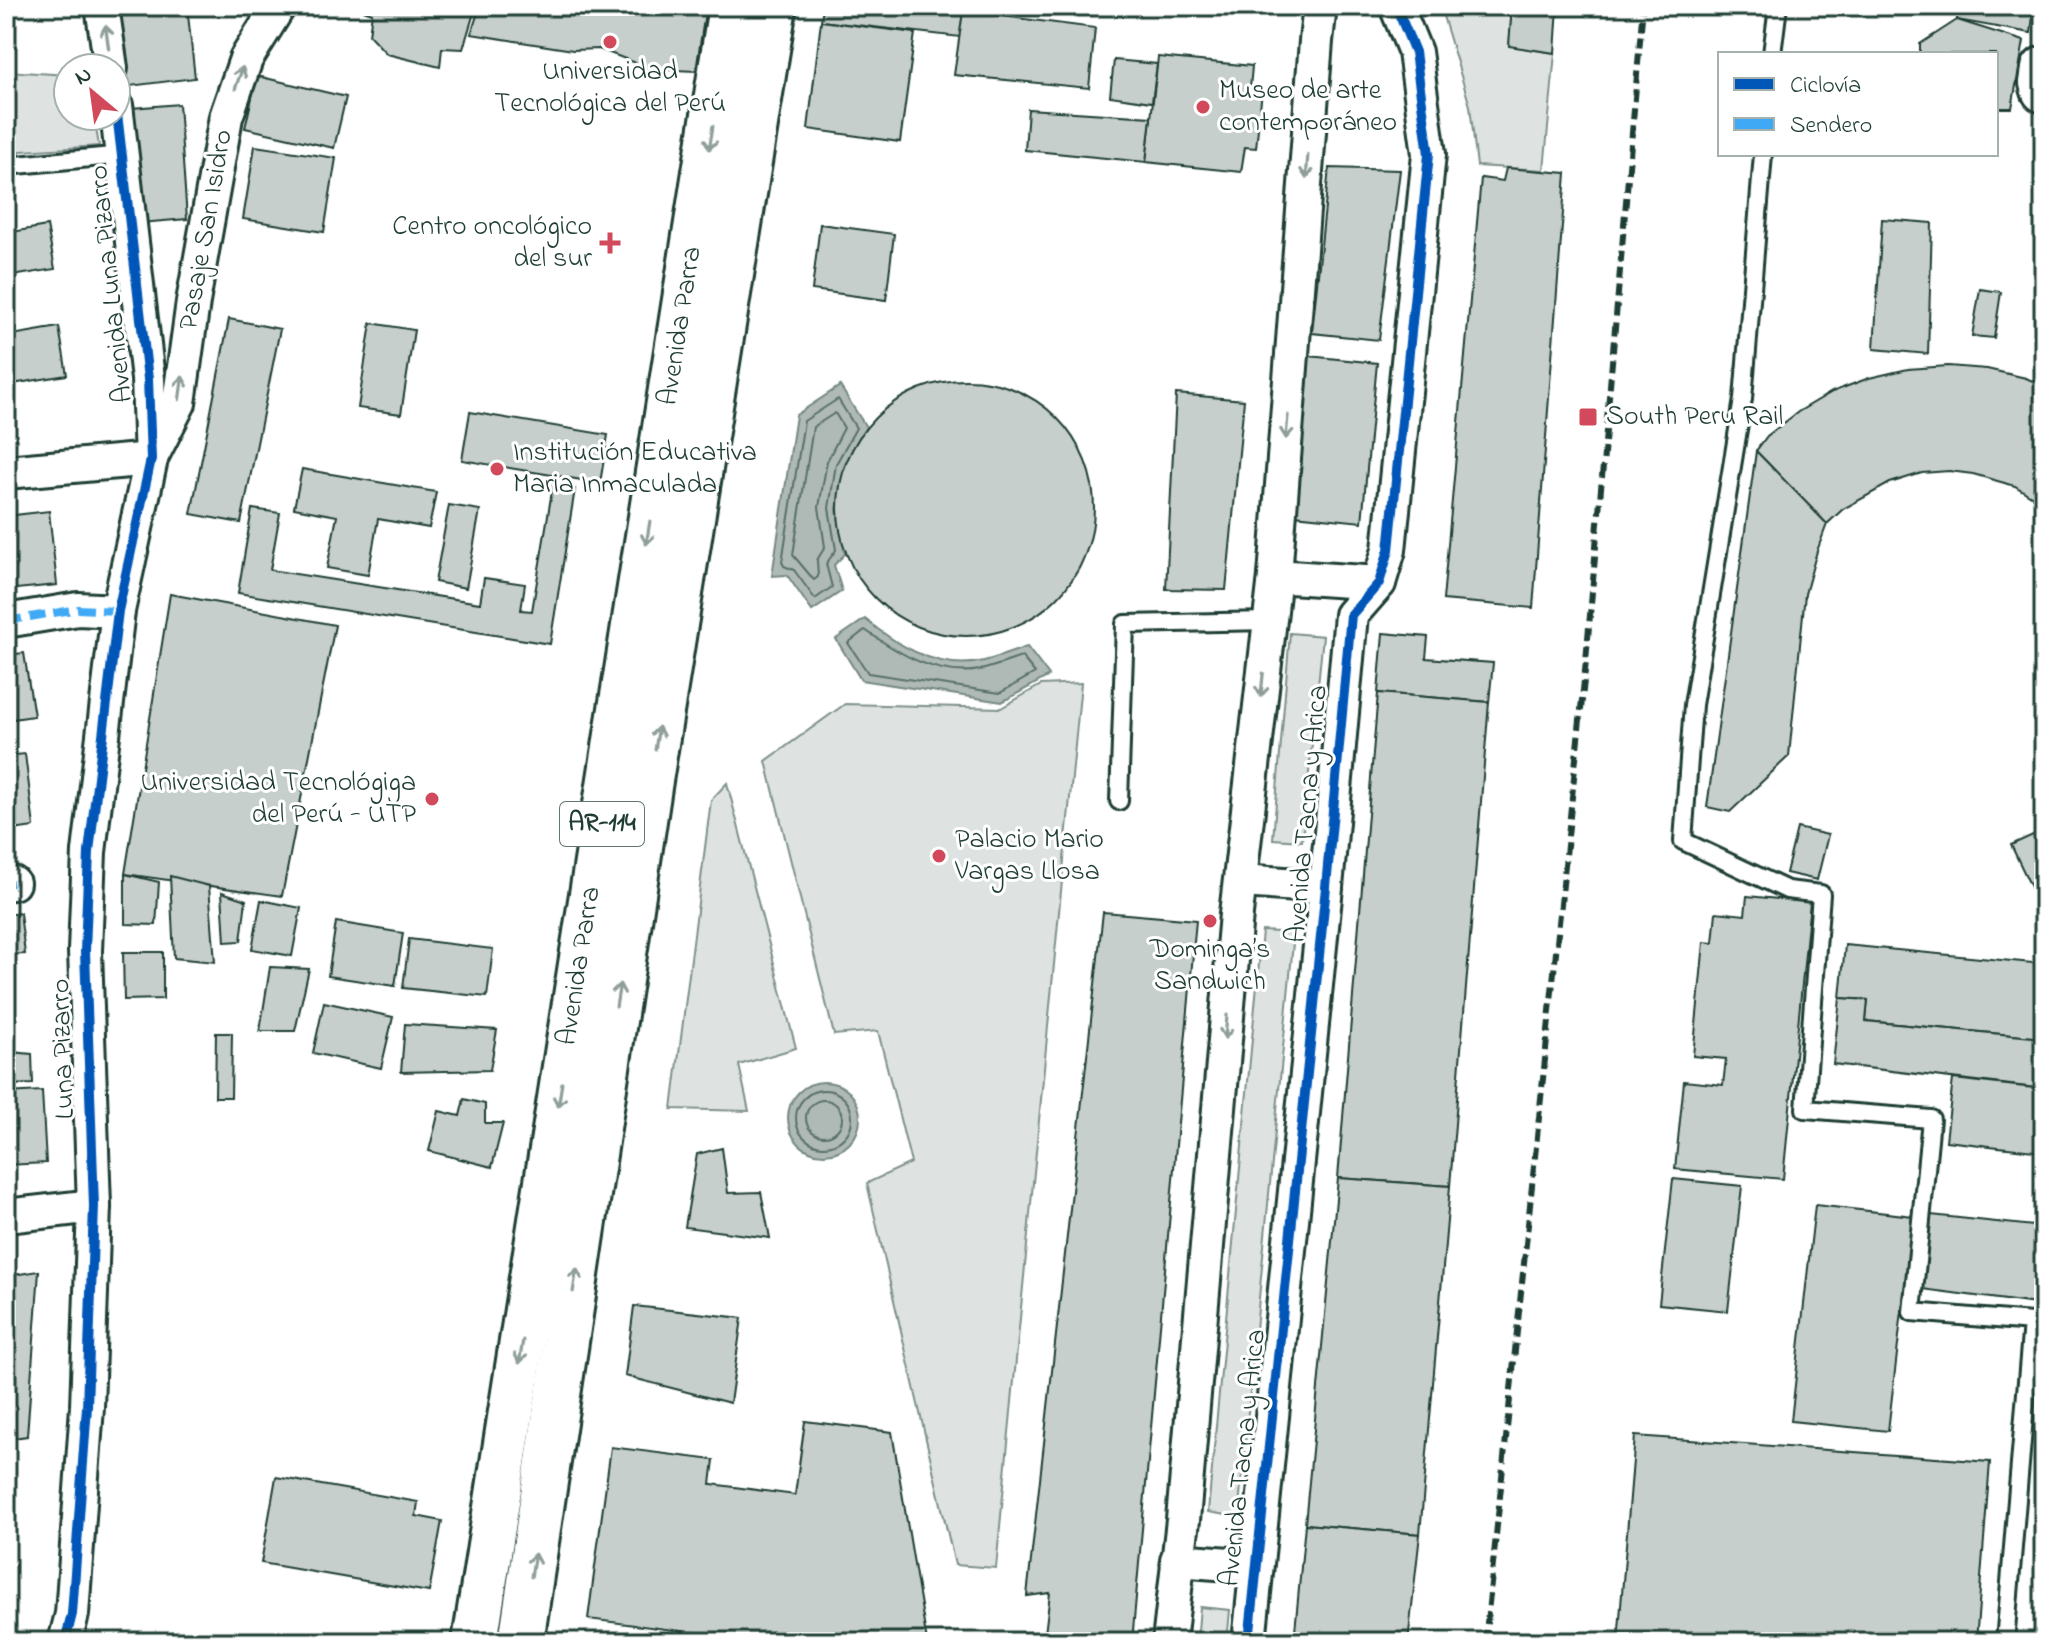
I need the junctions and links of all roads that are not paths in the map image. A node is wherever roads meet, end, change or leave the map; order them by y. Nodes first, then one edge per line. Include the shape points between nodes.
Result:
1 (102, 6) edge
2 (279, 6) edge
3 (731, 6) edge
4 (774, 6) edge
5 (1320, 6) edge
6 (1396, 6) edge
7 (1778, 6) edge
8 (109, 52) edge
9 (1772, 52) edge
10 (2044, 69) edge
11 (2044, 90) edge
12 (120, 132) edge
13 (123, 155) junction
14 (1763, 156) edge
15 (6, 166) edge
16 (151, 459) junction
17 (6, 472) edge
18 (1275, 576) junction
19 (1379, 583) junction
20 (118, 611) junction
21 (6, 621) edge
22 (1269, 621) junction
23 (1119, 801) dead end
24 (1241, 881) junction
25 (1326, 887) junction
26 (94, 1206) junction
27 (6, 1216) edge
28 (1177, 1560) junction
29 (1256, 1566) junction
30 (65, 1642) edge
31 (475, 1642) edge
32 (521, 1642) edge
33 (1169, 1642) edge
34 (1249, 1642) edge
35 (2005, 1642) edge

8 -> 1 street
16 -> 2 street, Pasaje San Isidro via 179,403 226,117 246,59
3 -> 31 main road, Avenida Parra / AR-114
32 -> 4 main road, Avenida Parra / AR-114 via 649,787
5 -> 18 street, Avenida Tacna y Arica
6 - 19 street, Avenida Tacna y Arica via 1415,52 1429,154 1389,550
7 - 9 lane
10 - 11 main road
12 - 13 street, Avenida Luna Pizarro
13 - 15 lane
13 - 16 street, Avenida Luna Pizarro via 148,379
14 - 35 lane via 1743,399 1693,705 1683,841 1787,890 1821,894 1805,1109 1931,1119 1912,1312 2032,1322
16 - 17 street
16 - 20 street, Luna Pizarro
18 - 19 street
18 - 22 street, Avenida Tacna y Arica
19 - 25 street, Avenida Tacna y Arica via 1351,615
20 - 21 street via 78,609
20 - 26 street, Luna Pizarro via 88,866 85,951
22 - 23 lane via 1125,624
22 -> 24 street, Avenida Tacna y Arica
24 - 25 street
24 -> 28 street, Avenida Tacna y Arica
25 - 29 street, Avenida Tacna y Arica
26 - 27 street
26 - 30 street, Luna Pizarro via 87,1407 72,1614
28 - 29 street
28 - 33 street, Avenida Tacna y Arica
29 - 34 street, Avenida Tacna y Arica

